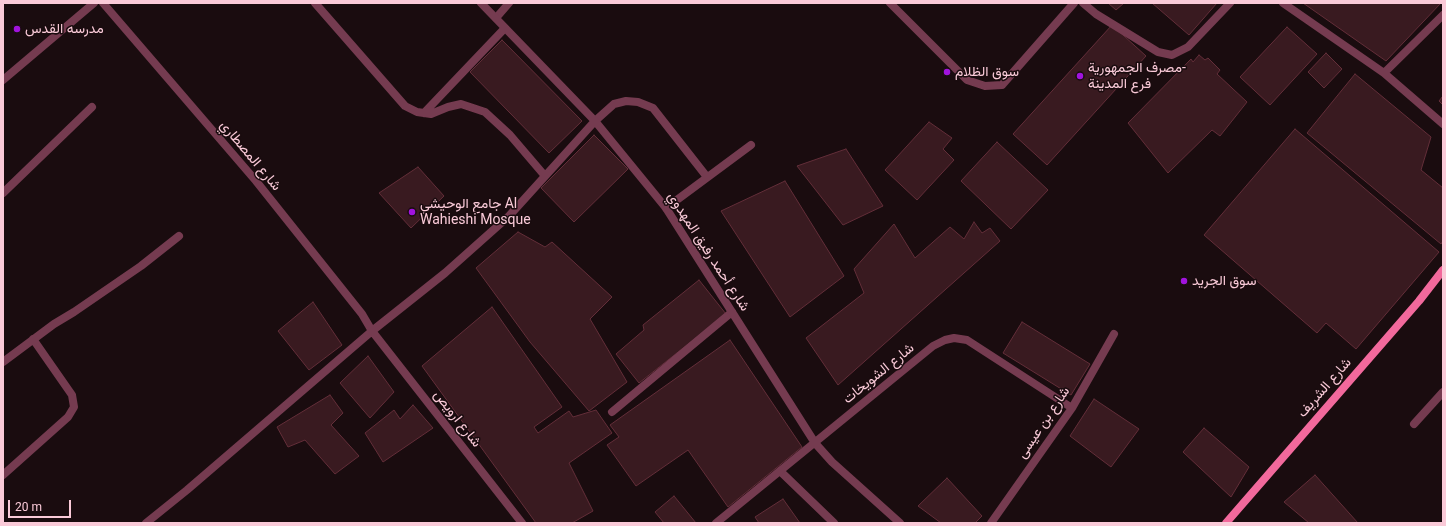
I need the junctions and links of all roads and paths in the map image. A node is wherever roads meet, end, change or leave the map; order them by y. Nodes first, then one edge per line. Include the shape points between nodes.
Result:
1 (94, 3) edge
2 (102, 3) edge
3 (315, 3) edge
4 (481, 3) edge
5 (509, 3) edge
6 (890, 3) edge
7 (1074, 3) edge
8 (1083, 3) edge
9 (1230, 3) edge
10 (1283, 3) edge
11 (1443, 15) edge
12 (496, 18) junction
13 (505, 28) junction
14 (1384, 73) junction
15 (3, 80) edge
16 (92, 107) dead end
17 (424, 113) junction
18 (595, 121) junction
19 (1443, 124) edge
20 (751, 145) dead end
21 (545, 176) junction
22 (707, 177) junction
23 (3, 194) edge
24 (666, 208) junction
25 (179, 236) dead end
26 (1443, 270) edge
27 (732, 312) junction
28 (372, 330) junction
29 (1114, 334) dead end
30 (34, 339) junction
31 (3, 362) edge
32 (1443, 392) edge
33 (1072, 408) junction
34 (612, 412) dead end
35 (1414, 424) dead end
36 (815, 443) junction
37 (780, 471) junction
38 (3, 476) edge
39 (146, 523) edge
40 (522, 523) edge
41 (716, 523) edge
42 (834, 523) edge
43 (900, 523) edge
44 (991, 523) edge
45 (1226, 523) edge

1 - 15 street
2 - 28 street, شارع المصطاري via 256,181
3 - 17 street via 405,106
4 - 12 street, شارع أحمد رفيق المهدوي
5 - 12 street
6 - 7 street via 967,80 986,86 1002,85
8 - 9 street via 1096,14 1158,52 1172,55 1188,47
10 - 14 street
11 - 14 street
12 - 13 street, شارع أحمد رفيق المهدوي
13 - 17 street
13 - 18 street, شارع أحمد رفيق المهدوي
14 - 19 street
16 - 23 street
17 - 21 street via 431,114 461,104 485,112
18 - 21 street
18 - 22 street via 614,104 626,101 638,102 653,108
18 - 24 street, شارع أحمد رفيق المهدوي
20 - 22 street
21 - 28 street via 509,216 445,273
22 - 24 street
24 - 27 street, شارع أحمد رفيق المهدوي
25 - 30 street via 141,266
26 - 45 street, شارع الشريف
27 - 34 street
27 - 36 street, شارع أحمد رفيق المهدوي
28 - 39 street
28 - 40 street, شارع ارويص
29 - 33 street, شارع بن عيسى
30 - 31 street
30 - 38 street via 72,396 74,407 68,417
32 - 35 street
33 - 36 street, شارع الشويخات via 967,340 954,338 933,346
33 - 44 street, شارع بن عيسى
36 - 37 street, شارع الشويخات
36 - 43 street, شارع أحمد رفيق المهدوي via 832,462
37 - 41 street, شارع الشويخات
37 - 42 street

